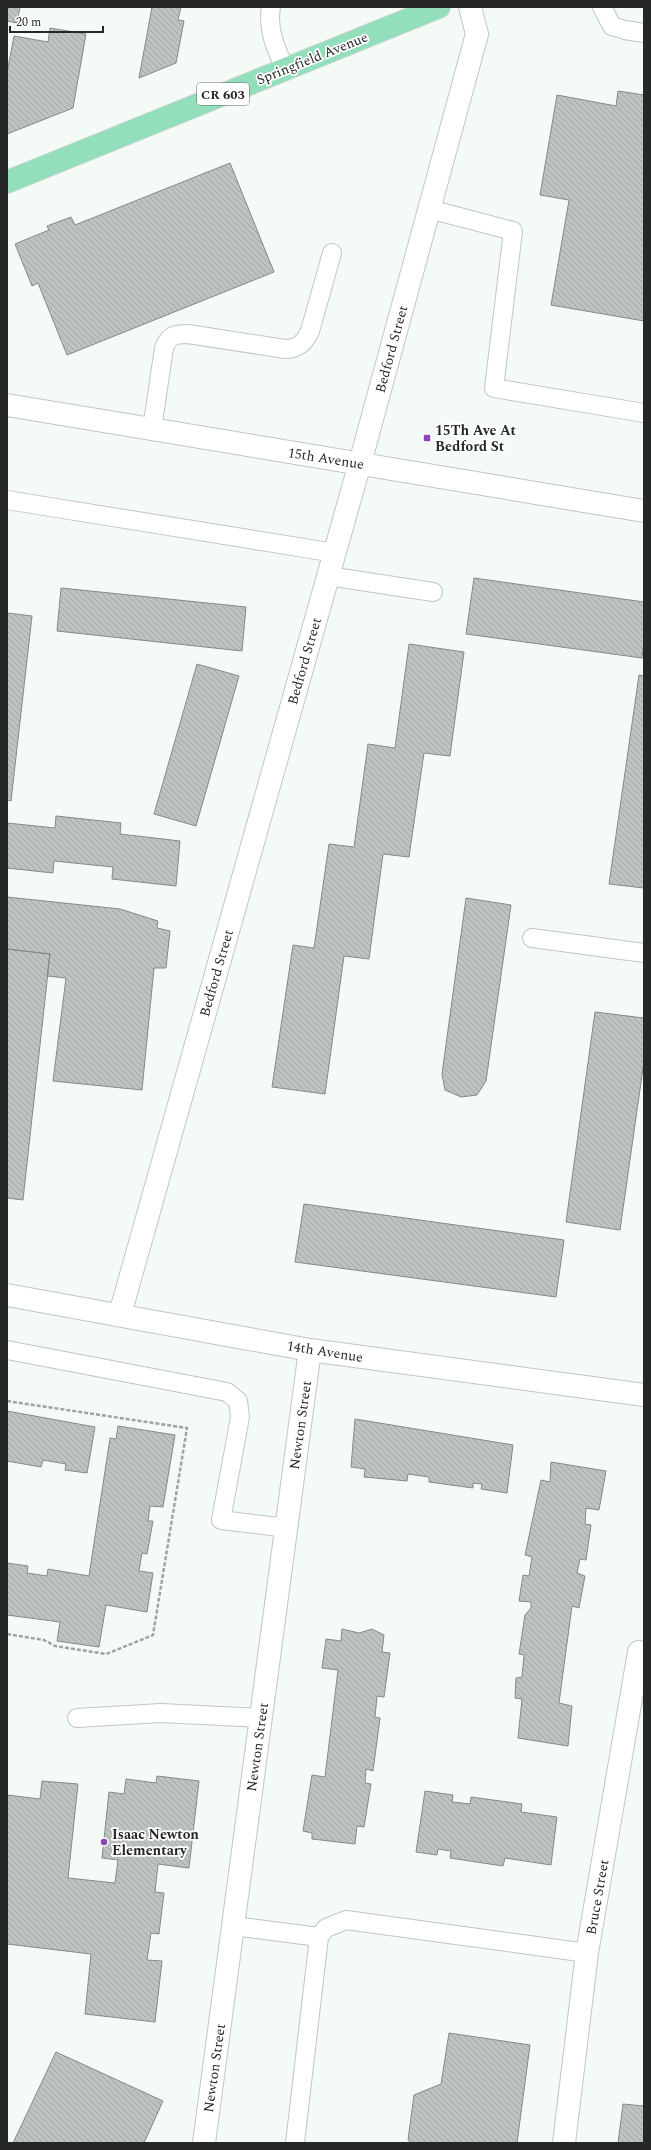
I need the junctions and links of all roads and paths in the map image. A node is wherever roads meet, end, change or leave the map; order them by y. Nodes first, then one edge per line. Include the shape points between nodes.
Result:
1 (271, 7) edge
2 (439, 7) edge
3 (470, 7) edge
4 (602, 7) edge
5 (644, 33) edge
6 (285, 69) junction
7 (7, 182) edge
8 (429, 209) junction
9 (332, 253) dead end
10 (7, 405) edge
11 (644, 413) edge
12 (152, 429) junction
13 (360, 463) junction
14 (7, 500) edge
15 (644, 511) edge
16 (335, 553) junction
17 (328, 576) junction
18 (433, 592) dead end
19 (532, 938) dead end
20 (644, 953) edge
21 (7, 1296) edge
22 (120, 1314) junction
23 (7, 1350) edge
24 (310, 1350) junction
25 (644, 1395) edge
26 (7, 1401) edge
27 (287, 1528) junction
28 (7, 1634) edge
29 (639, 1652) dead end
30 (77, 1718) dead end
31 (261, 1718) junction
32 (233, 1926) junction
33 (319, 1937) junction
34 (587, 1953) junction
35 (204, 2143) edge
36 (295, 2143) edge
37 (564, 2143) edge

1 - 6 lane via 273,42
2 - 6 main road, Springfield Avenue / CR 603
3 - 8 street, Bedford Street via 477,34
4 - 5 lane via 612,26
6 - 7 main road, Springfield Avenue / CR 603
8 - 11 lane via 513,232 494,388
8 - 13 street, Bedford Street
9 - 12 lane via 310,331 296,348 286,349 188,334 175,335 168,339 164,348
10 - 12 street, 15th Avenue
12 - 13 street, 15th Avenue
13 - 15 street, 15th Avenue
13 - 16 street, Bedford Street
14 - 16 lane
16 - 17 street, Bedford Street
17 - 18 lane
17 - 22 street, Bedford Street
19 - 20 lane
21 - 22 street, 14th Avenue
22 - 24 street, 14th Avenue
23 - 27 lane via 227,1392 238,1401 240,1417 221,1520
24 - 25 street, 14th Avenue
24 - 27 street, Newton Street
26 - 28 path via 186,1428 153,1635 106,1654 55,1646 44,1640
27 - 31 street, Newton Street
29 - 34 street, Bruce Street
30 - 31 lane via 161,1713
31 - 32 street, Newton Street
32 - 33 lane
32 - 35 street, Newton Street
33 - 34 lane via 326,1928 346,1920
33 - 36 lane
34 - 37 street, Bruce Street

